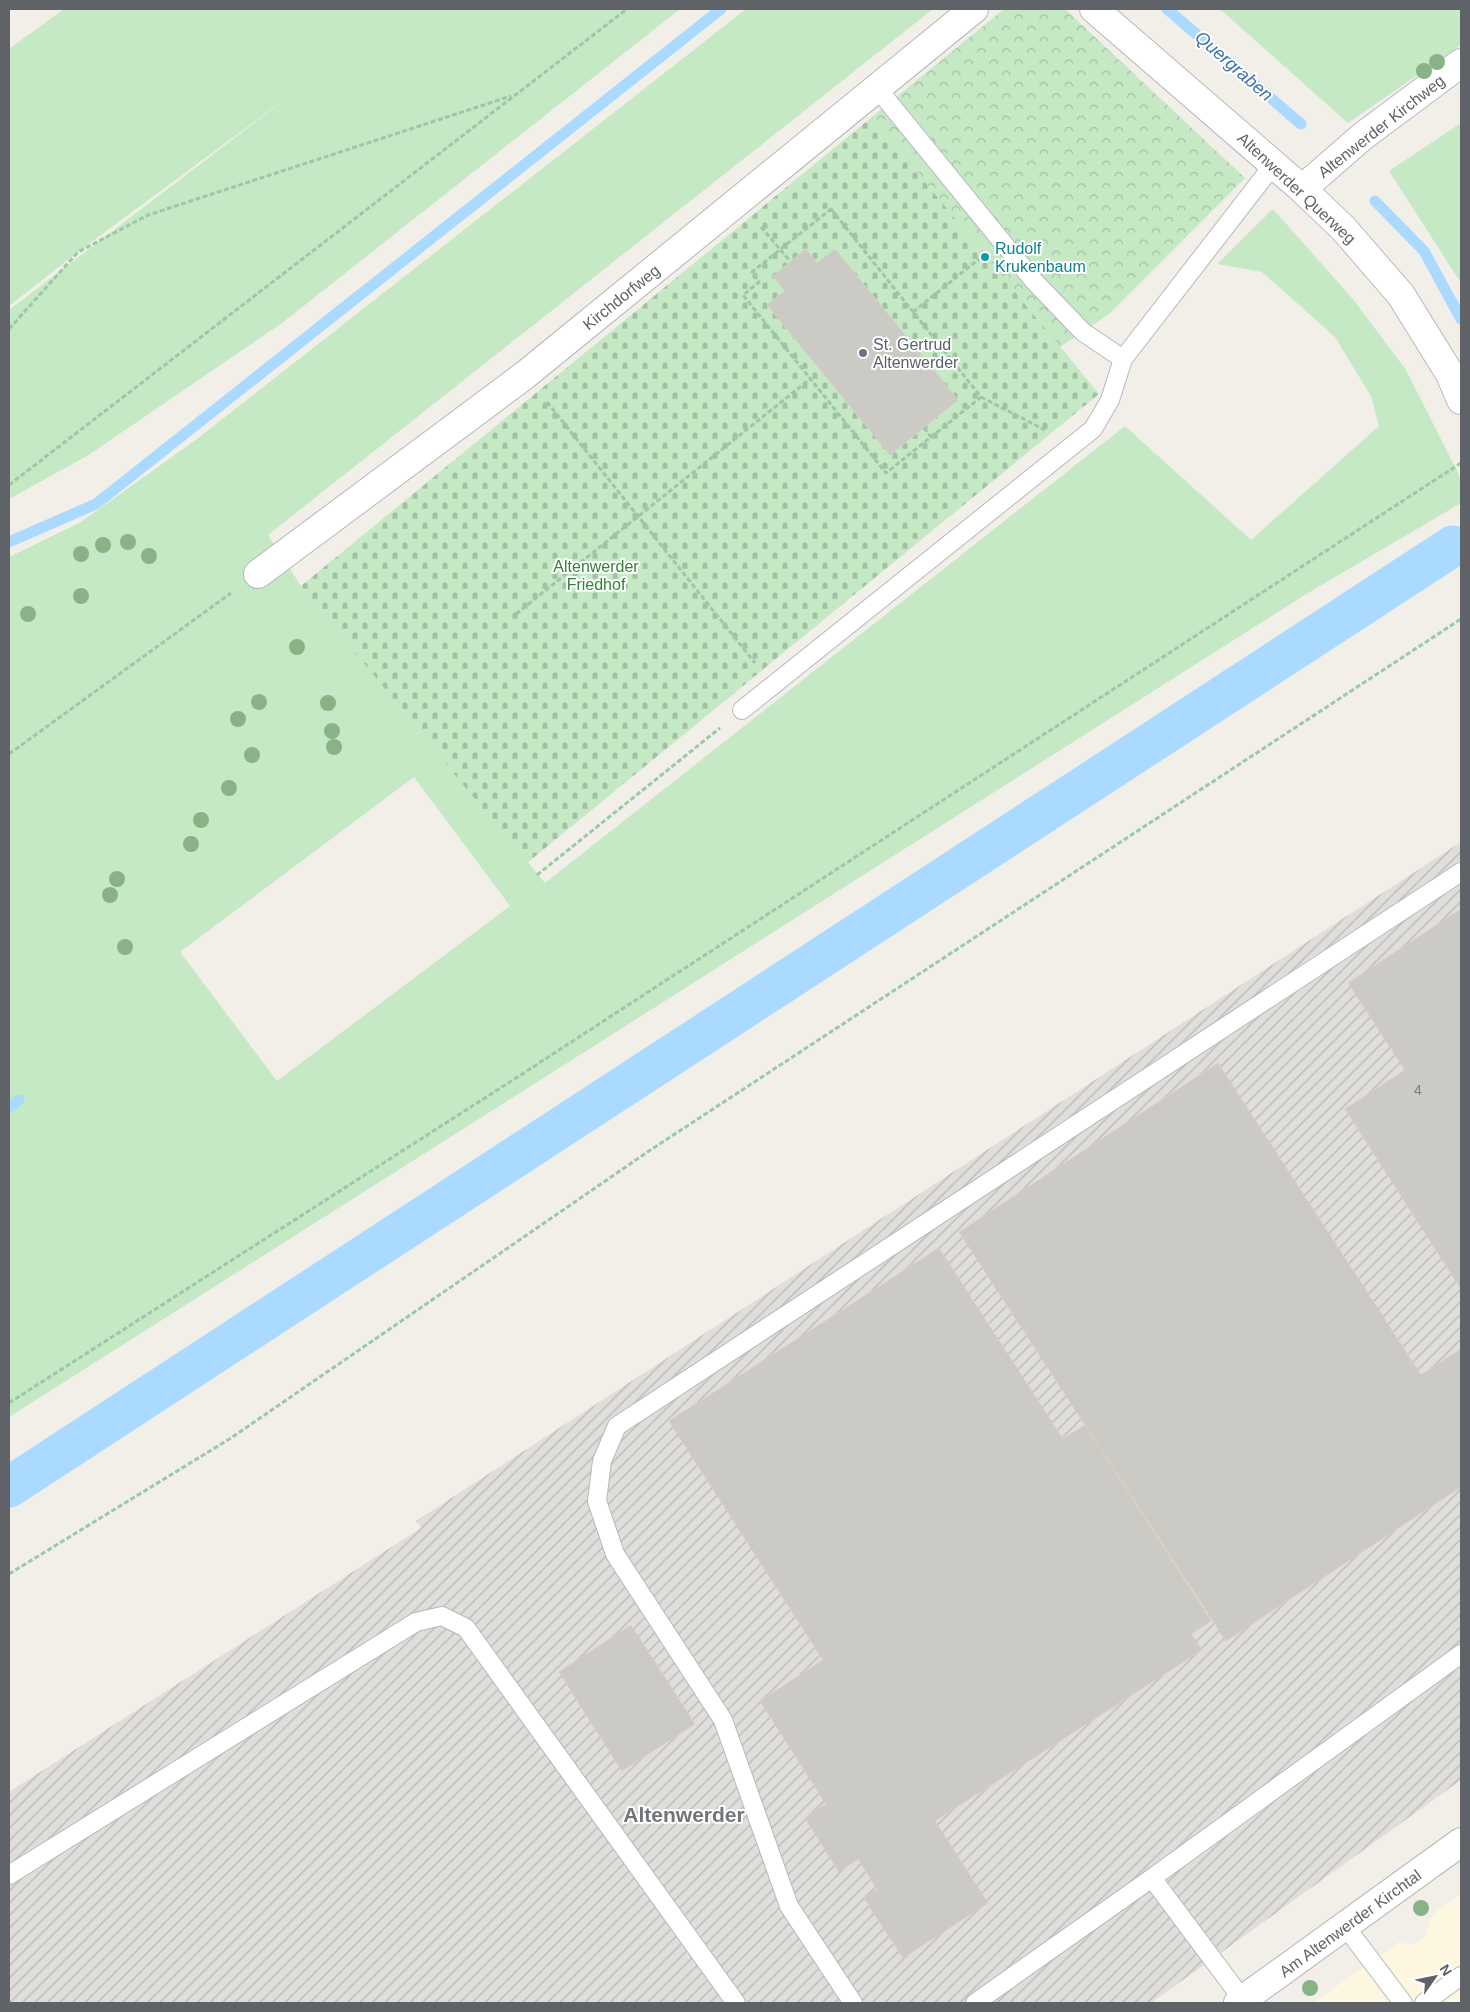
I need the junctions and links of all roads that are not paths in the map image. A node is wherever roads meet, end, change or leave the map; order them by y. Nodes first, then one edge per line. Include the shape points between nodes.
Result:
1 (974, 9) edge
2 (1094, 9) edge
3 (1461, 63) edge
4 (877, 88) junction
5 (1274, 164) junction
6 (1302, 189) junction
7 (1123, 359) junction
8 (1461, 400) edge
9 (258, 574) road end
10 (742, 710) road end
11 (1461, 872) edge
12 (1461, 1654) edge
13 (1461, 1842) edge
14 (9, 1875) edge
15 (1152, 1878) junction
16 (1346, 1926) junction
17 (1461, 1976) edge
18 (1241, 2002) edge
19 (736, 2003) edge
20 (853, 2003) edge
21 (975, 2003) edge
22 (1404, 2003) edge
23 (1424, 2003) edge

1 - 4 street, Kirchdorfweg
2 - 5 street, Altenwerder Querweg
3 - 6 street, Altenwerder Kirchweg via 1363,136
4 - 7 lane via 1034,282 1083,332
4 - 9 street, Kirchdorfweg via 524,375
5 - 6 street, Altenwerder Querweg
5 - 7 lane
6 - 8 street, Altenwerder Querweg via 1343,228 1401,295 1450,374
7 - 10 lane via 1110,400 1093,429
11 - 20 lane via 618,1426 602,1461 597,1501 615,1554 723,1720 789,1906
12 - 15 lane
13 - 16 street, Am Altenwerder Kirchtal
14 - 19 lane via 416,1622 442,1616 466,1628
15 - 18 lane
15 - 21 lane
16 - 18 street, Am Altenwerder Kirchtal
16 - 22 lane
17 - 23 lane

